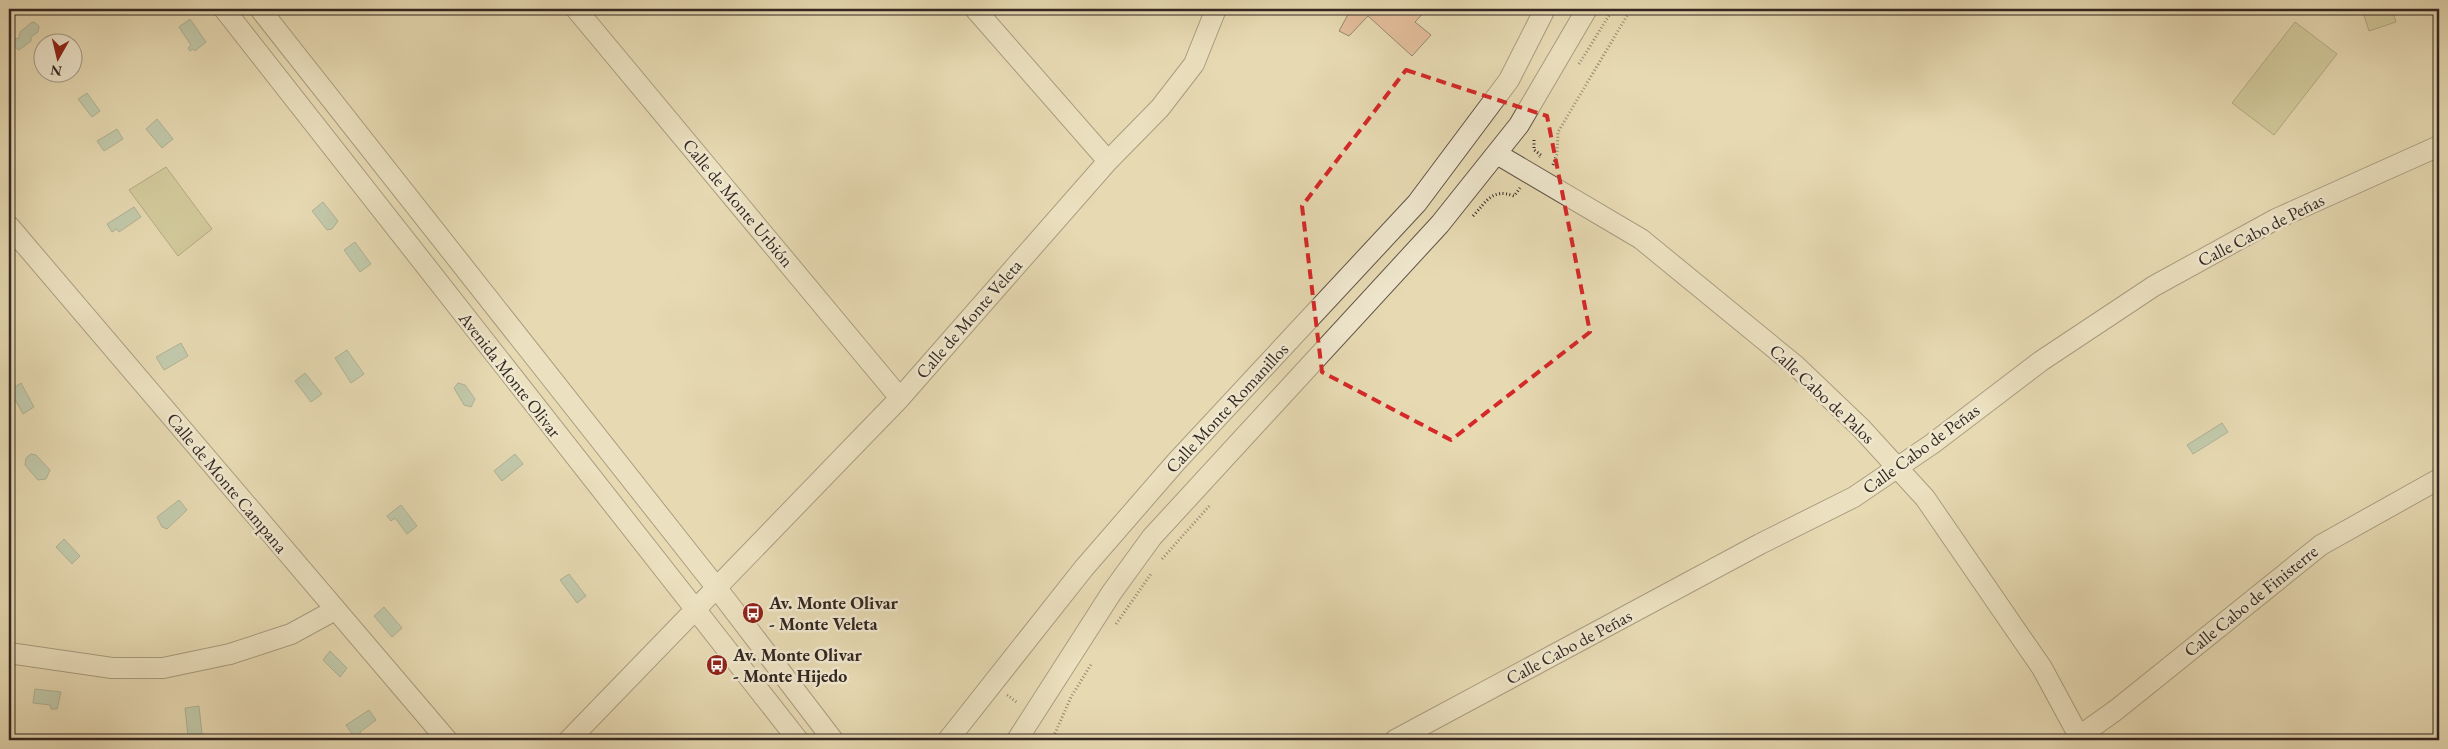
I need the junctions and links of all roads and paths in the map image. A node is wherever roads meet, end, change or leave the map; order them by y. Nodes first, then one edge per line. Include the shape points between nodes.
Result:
1 (224, 9) edge
2 (260, 9) edge
3 (576, 9) edge
4 (975, 9) edge
5 (1216, 9) edge
6 (1545, 9) edge
7 (1587, 9) edge
8 (1613, 9) edge
9 (1631, 9) edge
10 (1578, 67) dead end
11 (1509, 80) junction
12 (1536, 96) junction
13 (1537, 134) dead end
14 (2439, 146) edge
15 (1497, 154) junction
16 (1108, 161) junction
17 (1441, 172) junction
18 (1539, 173) junction
19 (403, 191) junction
20 (1462, 198) junction
21 (380, 208) junction
22 (1472, 217) dead end
23 (9, 226) edge
24 (434, 229) junction
25 (410, 247) junction
26 (900, 398) junction
27 (1898, 468) junction
28 (2439, 479) edge
29 (1213, 502) dead end
30 (716, 587) junction
31 (694, 609) junction
32 (334, 610) junction
33 (1114, 627) dead end
34 (9, 653) edge
35 (1095, 658) dead end
36 (992, 685) junction
37 (1034, 714) junction
38 (2078, 739) edge
39 (447, 740) edge
40 (569, 740) edge
41 (798, 740) edge
42 (833, 740) edge
43 (948, 740) edge
44 (1017, 740) edge
45 (1052, 740) edge
46 (1395, 740) edge

1 - 21 street, Avenida Monte Olivar
2 - 19 street, Avenida Monte Olivar
3 - 26 street, Calle de Monte Urbión
4 - 16 street
5 - 16 street, Calle de Monte Veleta via 1194,64 1160,108
6 - 11 street, Calle Monte Romanillos
7 - 12 street, Calle Monte Romanillos
8 - 10 path
9 - 18 path via 1558,132 1557,154
11 - 12 street via 1525,79
11 - 17 street, Calle Monte Romanillos
12 - 15 street, Calle Monte Romanillos
13 - 18 path via 1532,142 1540,155
14 - 27 street, Calle Cabo de Peñas via 2276,219 2154,286 2041,361
15 - 18 street, Calle Cabo de Palos
15 - 20 street, Calle Monte Romanillos
16 - 26 street, Calle de Monte Veleta
17 - 20 street via 1443,185
17 - 36 street, Calle Monte Romanillos via 1417,203 1176,462 1084,568
18 - 22 path via 1514,196 1502,192 1492,195
18 - 27 street, Calle Cabo de Palos via 1641,239 1795,365
19 - 21 street
19 - 24 street, Avenida Monte Olivar
20 - 37 street, Calle Monte Romanillos via 1152,536
21 - 25 street, Avenida Monte Olivar
23 - 32 street, Calle de Monte Campana
24 - 25 street
24 - 30 street, Avenida Monte Olivar
25 - 31 street, Avenida Monte Olivar
26 - 30 street, Calle de Monte Veleta
27 - 38 street, Calle Cabo de Palos via 1924,498 2042,668
27 - 46 street, Calle Cabo de Peñas via 1854,497
28 - 38 street, Calle Cabo de Finisterre via 2321,545
29 - 33 path via 1161,560
30 - 31 street, Calle de Monte Veleta
30 - 42 street, Avenida Monte Olivar
31 - 40 street, Calle de Monte Veleta
31 - 41 street, Avenida Monte Olivar
32 - 34 street via 291,634 230,654 163,668 112,668
32 - 39 street, Calle de Monte Campana
35 - 45 path via 1071,697
36 - 37 path
36 - 43 street, Calle Monte Romanillos
37 - 44 street, Calle Monte Romanillos

